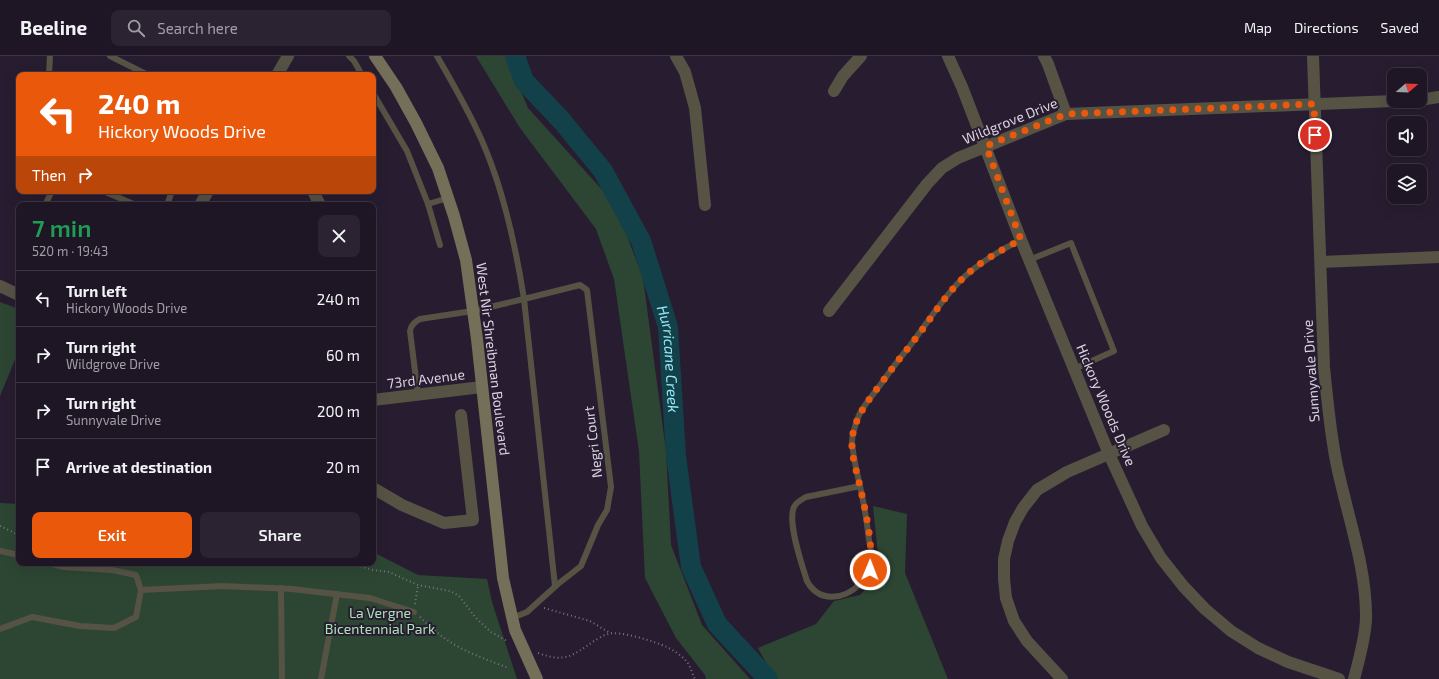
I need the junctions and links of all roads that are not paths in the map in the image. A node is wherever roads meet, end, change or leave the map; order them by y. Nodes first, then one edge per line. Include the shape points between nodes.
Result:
1 (50, 56) edge
2 (110, 56) edge
3 (288, 56) edge
4 (348, 56) edge
5 (375, 56) edge
6 (437, 56) edge
7 (676, 56) edge
8 (861, 56) edge
9 (948, 56) edge
10 (1044, 56) edge
11 (1313, 56) edge
12 (49, 72) edge
13 (142, 72) edge
14 (279, 72) edge
15 (360, 72) edge
16 (834, 91) dead end
17 (1439, 96) edge
18 (376, 98) edge
19 (1427, 99) edge
20 (1387, 100) edge
21 (1314, 104) junction
22 (1066, 114) junction
23 (986, 146) junction
24 (111, 194) edge
25 (448, 198) junction
26 (129, 202) edge
27 (428, 204) junction
28 (705, 206) dead end
29 (1021, 240) junction
30 (440, 245) dead end
31 (1439, 257) edge
32 (1029, 260) junction
33 (1321, 262) junction
34 (0, 286) edge
35 (16, 294) edge
36 (524, 299) junction
37 (473, 311) junction
38 (829, 311) dead end
39 (1074, 369) junction
40 (482, 387) junction
41 (418, 395) junction
42 (376, 400) edge
43 (461, 415) dead end
44 (1164, 430) dead end
45 (1109, 454) junction
46 (860, 486) junction
47 (376, 490) edge
48 (0, 551) edge
49 (16, 554) edge
50 (60, 566) edge
51 (555, 586) junction
52 (281, 588) junction
53 (141, 590) junction
54 (337, 594) junction
55 (414, 612) road end
56 (512, 618) junction
57 (0, 629) edge
58 (536, 678) edge
59 (282, 679) edge
60 (321, 679) edge
61 (1062, 679) edge
62 (1339, 679) edge
63 (1354, 679) edge

1 - 12 lane
2 - 13 lane
3 - 14 street
4 - 15 lane
5 - 25 main road, West Nir Shreibman Boulevard via 416,123 438,168
6 - 36 lane via 470,116 494,172 514,240
7 - 28 street via 685,72 695,108
8 - 16 street via 843,76
9 - 23 street, Hickory Woods Drive
10 - 22 street
11 - 21 street, Sunnyvale Drive
17 - 19 street
18 - 27 lane via 407,151
20 - 21 street, Wildgrove Drive
21 - 22 street, Wildgrove Drive
21 - 33 street, Sunnyvale Drive
22 - 23 street, Wildgrove Drive
23 - 29 street, Hickory Woods Drive
23 - 38 street, Wildgrove Drive via 942,168 926,184
24 - 26 lane
25 - 27 lane
25 - 37 main road, West Nir Shreibman Boulevard via 466,260
27 - 30 lane
29 - 32 street, Hickory Woods Drive
29 - 46 lane via 989,258 947,296 859,415 852,440
31 - 33 street
32 - 39 street, Hickory Woods Drive
32 - 39 lane via 1071,243 1114,351
33 - 63 street, Sunnyvale Drive via 1328,414 1364,586 1366,618 1363,645
34 - 35 street
36 - 37 lane, Negri Court
36 - 51 lane
36 - 51 lane, Negri Court via 580,285 587,290 611,486 607,510 581,566
37 - 40 main road, West Nir Shreibman Boulevard
37 - 41 lane, Negri Court via 420,319 411,326
39 - 45 street, Hickory Woods Drive
40 - 41 street, 73rd Avenue
40 - 56 main road, West Nir Shreibman Boulevard via 504,578
41 - 42 street, 73rd Avenue
43 - 47 street via 473,520 444,523 402,505
44 - 45 street
45 - 61 street via 1067,472 1037,490 1015,522 1004,559 1006,598 1014,621 1027,641
45 - 62 street, Hickory Woods Drive via 1142,526 1161,558 1205,609 1258,648 1288,662
46 - 46 lane via 872,560 870,570 867,578 853,591 844,596 824,596 810,587 807,581 794,533 794,506 806,497
48 - 49 lane
50 - 53 lane via 112,570 136,575
51 - 56 lane, Negri Court via 528,612
52 - 53 lane via 223,586
52 - 54 lane
52 - 59 lane
53 - 57 lane via 136,617 114,628 80,626 32,617
54 - 55 lane via 370,598
54 - 60 lane
56 - 58 main road, West Nir Shreibman Boulevard

